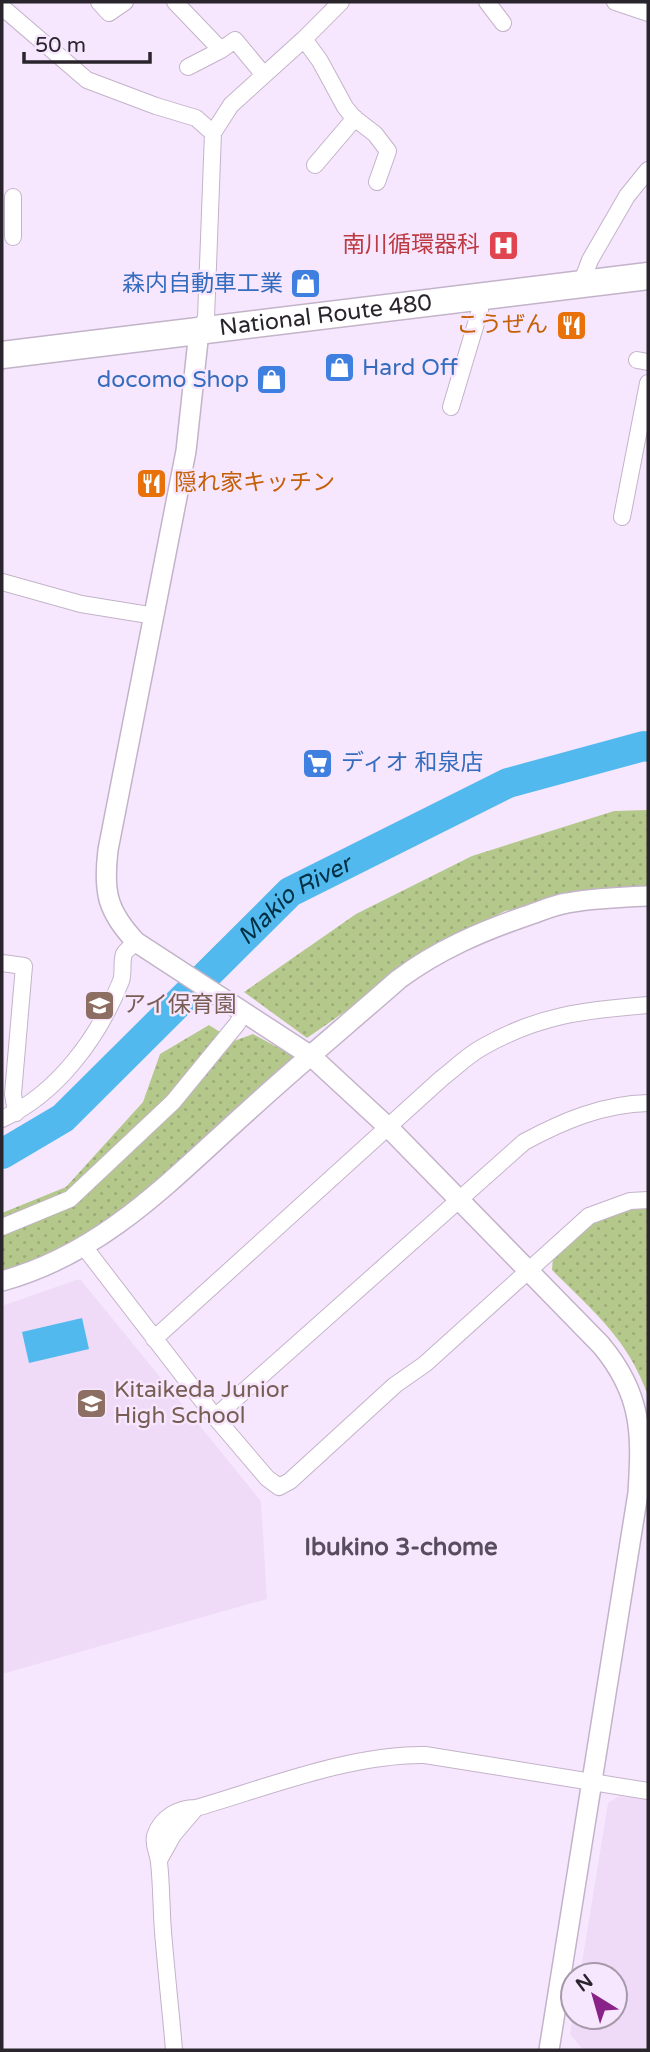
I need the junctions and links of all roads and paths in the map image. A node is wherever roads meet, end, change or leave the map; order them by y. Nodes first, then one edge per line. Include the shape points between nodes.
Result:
1 (99, 2) edge
2 (125, 2) edge
3 (175, 2) edge
4 (486, 2) edge
5 (615, 2) edge
6 (2, 4) edge
7 (336, 4) edge
8 (648, 13) edge
9 (503, 23) dead end
10 (304, 39) junction
11 (221, 50) junction
12 (188, 67) dead end
13 (264, 75) junction
14 (355, 118) junction
15 (213, 133) junction
16 (315, 165) dead end
17 (648, 170) edge
18 (377, 182) dead end
19 (9, 207) edge
20 (13, 237) dead end
21 (648, 276) edge
22 (581, 284) junction
23 (478, 297) junction
24 (199, 331) junction
25 (2, 355) edge
26 (460, 378) junction
27 (477, 383) dead end
28 (648, 383) edge
29 (452, 408) dead end
30 (622, 517) dead end
31 (2, 582) edge
32 (155, 616) junction
33 (648, 895) edge
34 (141, 946) junction
35 (2, 962) edge
36 (648, 1005) edge
37 (239, 1009) junction
38 (312, 1056) junction
39 (648, 1103) edge
40 (9, 1116) edge
41 (389, 1128) junction
42 (648, 1200) edge
43 (459, 1202) junction
44 (2, 1227) edge
45 (85, 1248) junction
46 (528, 1270) junction
47 (2, 1282) edge
48 (154, 1339) junction
49 (215, 1417) junction
50 (591, 1782) junction
51 (648, 1791) edge
52 (174, 2050) edge
53 (549, 2050) edge

1 - 2 street via 109,13
3 - 11 street
4 - 9 street
5 - 8 street
6 - 15 street via 87,80 196,118
7 - 10 street
10 - 13 street
10 - 14 street
11 - 12 street
11 - 13 street via 235,40
13 - 15 street via 231,105
14 - 16 street
14 - 18 street via 388,151
15 - 24 street via 206,318
17 - 22 street via 627,195
19 - 20 street
21 - 22 highway, National Route 480
22 - 23 highway, National Route 480
23 - 24 highway, National Route 480
23 - 26 street via 480,310
24 - 25 highway, National Route 480
24 - 32 street via 186,451
26 - 27 street
26 - 29 street
28 - 30 street via 626,457
31 - 32 street via 81,604
32 - 34 street via 105,877 107,900 118,924
33 - 38 street via 564,904 457,943 400,979
34 - 37 street
34 - 40 street via 125,954 122,979 99,1027 66,1070 32,1102
35 - 40 street via 24,965
36 - 41 street via 568,1013 532,1023 480,1049
37 - 38 street
37 - 44 street via 237,1024 173,1102 70,1199
38 - 41 street
38 - 45 street via 155,1196
39 - 43 street via 590,1112 554,1126 524,1142
41 - 43 street
41 - 48 street
42 - 46 street via 630,1201 589,1216
43 - 46 street
43 - 49 street
45 - 47 street
45 - 48 street
46 - 49 street via 279,1487
46 - 50 street via 615,1362 636,1413 641,1443 638,1493
48 - 49 street
50 - 51 street
50 - 52 street via 401,1755 359,1760 176,1811 161,1824 154,1846 159,1860
50 - 53 street

